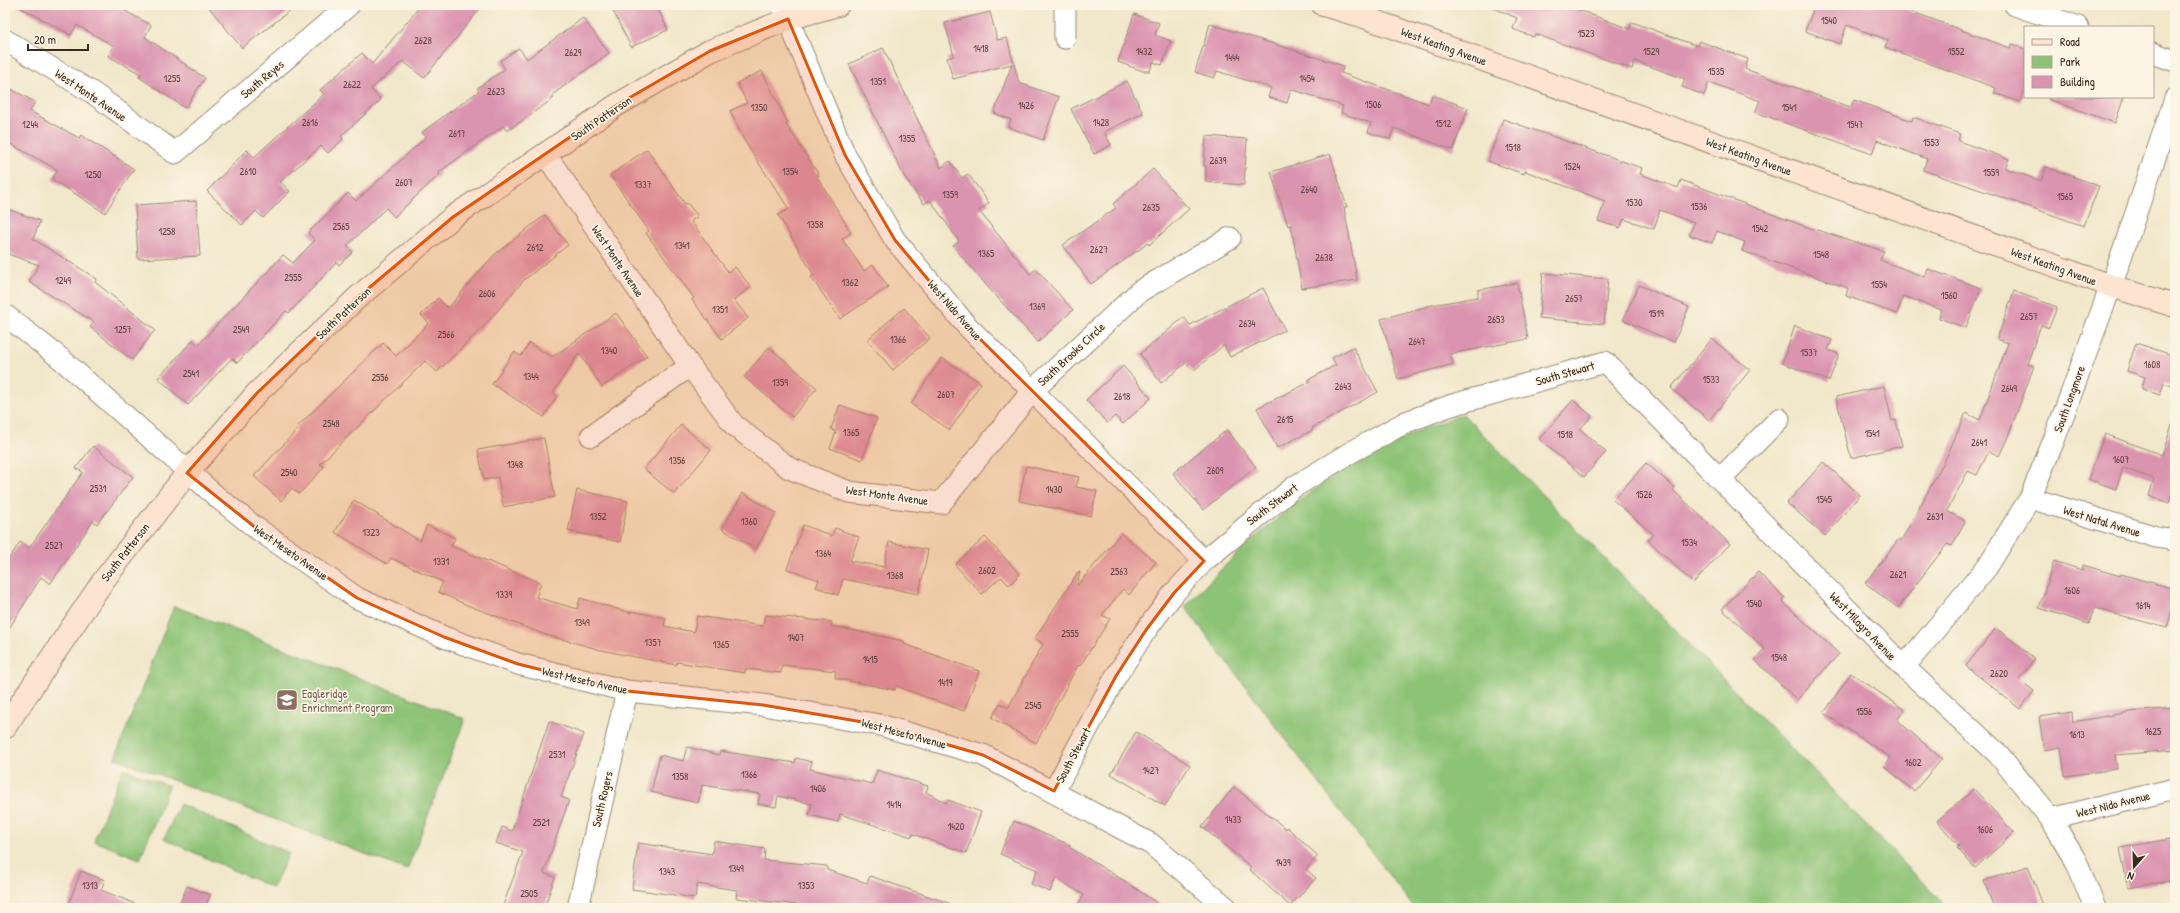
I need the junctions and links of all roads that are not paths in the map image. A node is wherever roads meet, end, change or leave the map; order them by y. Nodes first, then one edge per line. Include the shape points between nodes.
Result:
1 (349, 5) edge
2 (838, 5) edge
3 (1065, 5) edge
4 (1323, 5) edge
5 (2015, 5) edge
6 (1363, 10) edge
7 (785, 12) edge
8 (2075, 26) edge
9 (1065, 38) dead end
10 (5, 40) edge
11 (2154, 53) edge
12 (2175, 61) edge
13 (2175, 99) edge
14 (175, 153) joint
15 (546, 155) junction
16 (1230, 238) dead end
17 (2111, 286) junction
18 (2175, 306) edge
19 (5, 315) edge
20 (1605, 362) joint
21 (690, 366) junction
22 (1033, 390) junction
23 (1779, 419) dead end
24 (591, 436) dead end
25 (188, 473) junction
26 (1720, 479) junction
27 (2030, 498) junction
28 (941, 503) joint
29 (2175, 540) edge
30 (1204, 561) junction
31 (1904, 667) junction
32 (627, 691) junction
33 (5, 727) edge
34 (2175, 789) edge
35 (1054, 791) junction
36 (2051, 819) junction
37 (578, 908) edge
38 (1227, 908) edge
39 (2095, 908) edge

1 - 14 street, South Reyes
2 - 7 street
3 - 9 street
4 - 6 street, West Keating Avenue
5 - 8 street
6 - 17 street, West Keating Avenue
7 - 15 street, South Patterson via 710,51 617,105
7 - 22 street, West Nido Avenue via 845,155 895,240 967,326
10 - 14 street, West Monte Avenue via 93,93
11 - 12 street
13 - 17 street, South Longmore
15 - 21 street, West Monte Avenue
15 - 25 street, South Patterson via 453,217 358,298 257,392
16 - 22 street, South Brooks Circle via 1140,290
17 - 18 street, West Keating Avenue
17 - 27 street, South Longmore
19 - 25 street, West Meseto Avenue via 60,358
20 - 26 street, West Milagro Avenue
20 - 30 street, South Stewart via 1452,405 1406,422 1294,487
21 - 24 street
21 - 28 street, West Monte Avenue via 734,425 789,468 849,492
22 - 28 street, South Brooks Circle
22 - 30 street, West Nido Avenue
23 - 26 street
25 - 32 street, West Meseto Avenue via 256,528 357,598 444,637 518,664
25 - 33 street, South Patterson via 103,581
26 - 31 street, West Milagro Avenue
27 - 29 street, West Natal Avenue via 2156,537
27 - 31 street, South Longmore via 1987,567
30 - 35 street, South Stewart via 1174,593 1116,676
31 - 36 street, West Milagro Avenue via 1998,754
32 - 35 street, West Meseto Avenue via 763,705 880,725 983,755
32 - 37 street, South Rogers
34 - 36 street, West Nido Avenue
35 - 38 street, West Meseto Avenue via 1151,844
36 - 39 street, West Milagro Avenue via 2076,861

